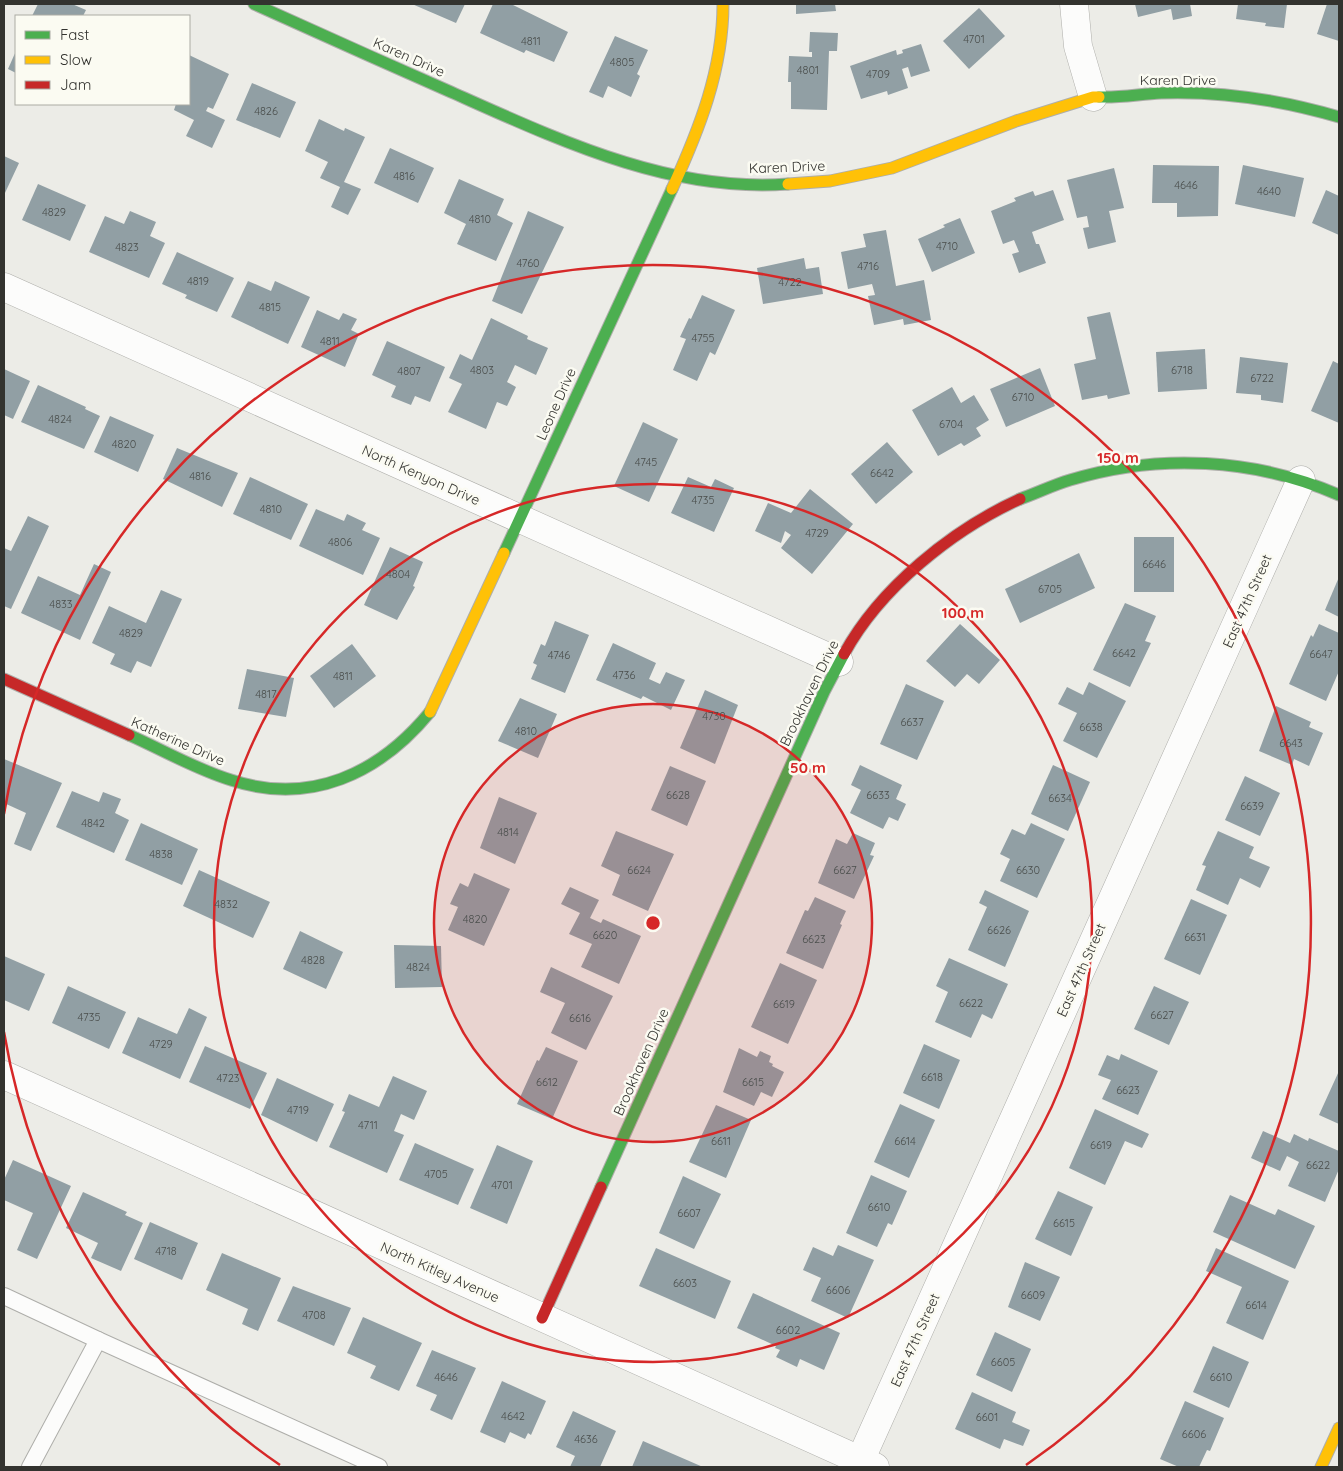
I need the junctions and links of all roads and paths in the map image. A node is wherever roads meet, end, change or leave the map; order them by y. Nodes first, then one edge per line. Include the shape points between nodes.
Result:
1 (254, 4) edge
2 (723, 4) edge
3 (1074, 4) edge
4 (1092, 97) junction
5 (1339, 117) edge
6 (678, 176) junction
7 (4, 287) edge
8 (1301, 480) junction
9 (1339, 495) edge
10 (521, 519) junction
11 (839, 662) junction
12 (4, 679) edge
13 (349, 776) joint
14 (4, 1076) edge
15 (4, 1296) edge
16 (542, 1318) junction
17 (98, 1340) junction
18 (1339, 1428) edge
19 (868, 1464) edge
20 (30, 1467) edge
21 (379, 1467) edge
22 (1321, 1467) edge

1 - 6 street, Karen Drive via 573,146 625,164
2 - 6 street, Leone Drive via 724,34 716,75 702,121
3 - 4 street via 1078,46
4 - 5 street, Karen Drive via 1216,94 1271,101
4 - 6 street, Karen Drive via 992,130 913,161 831,181 766,185
6 - 10 street, Leone Drive
7 - 10 street, North Kenyon Drive
8 - 9 street, Brookhaven Drive
8 - 11 street, Brookhaven Drive via 1248,468 1168,463 1114,469 1050,486 977,520 933,551 894,587 860,628
8 - 19 street, East 47th Street
10 - 11 street, North Kenyon Drive
10 - 13 street, Leone Drive via 431,711 395,751 373,767
11 - 16 street, Brookhaven Drive
12 - 13 street, Katherine Drive via 218,776 243,784 270,789 309,788
14 - 16 street, North Kitley Avenue
15 - 17 lane
16 - 19 street, North Kitley Avenue
17 - 20 lane
17 - 21 lane
18 - 22 street

